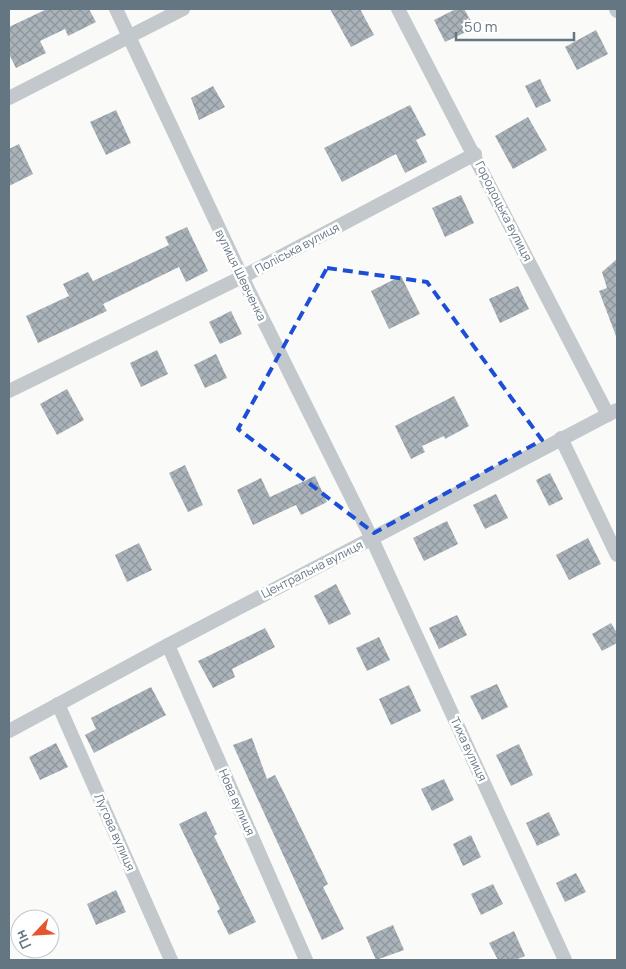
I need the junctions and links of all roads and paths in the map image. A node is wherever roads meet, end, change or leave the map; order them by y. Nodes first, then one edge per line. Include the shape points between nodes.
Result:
1 (116, 9) edge
2 (183, 9) edge
3 (398, 9) edge
4 (129, 36) junction
5 (9, 98) edge
6 (475, 154) junction
7 (242, 277) junction
8 (9, 391) edge
9 (612, 413) edge
10 (561, 438) junction
11 (372, 538) junction
12 (617, 555) edge
13 (168, 644) junction
14 (58, 704) junction
15 (9, 731) edge
16 (171, 960) edge
17 (306, 960) edge
18 (565, 960) edge

1 - 4 street, вулиця Шевченка
2 - 4 street
3 - 6 street, Городоцька вулиця
4 - 5 street
4 - 7 street, вулиця Шевченка
6 - 7 street, Поліська вулиця
6 - 9 street, Городоцька вулиця
7 - 8 street, Поліська вулиця
7 - 11 street, вулиця Шевченка
9 - 10 street, Центральна вулиця
10 - 11 street, Центральна вулиця
10 - 12 street
11 - 13 street, Центральна вулиця
11 - 18 street, Тиха вулиця
13 - 14 street, Центральна вулиця
13 - 17 street, Нова вулиця
14 - 15 street, Центральна вулиця
14 - 16 street, Лугова вулиця

